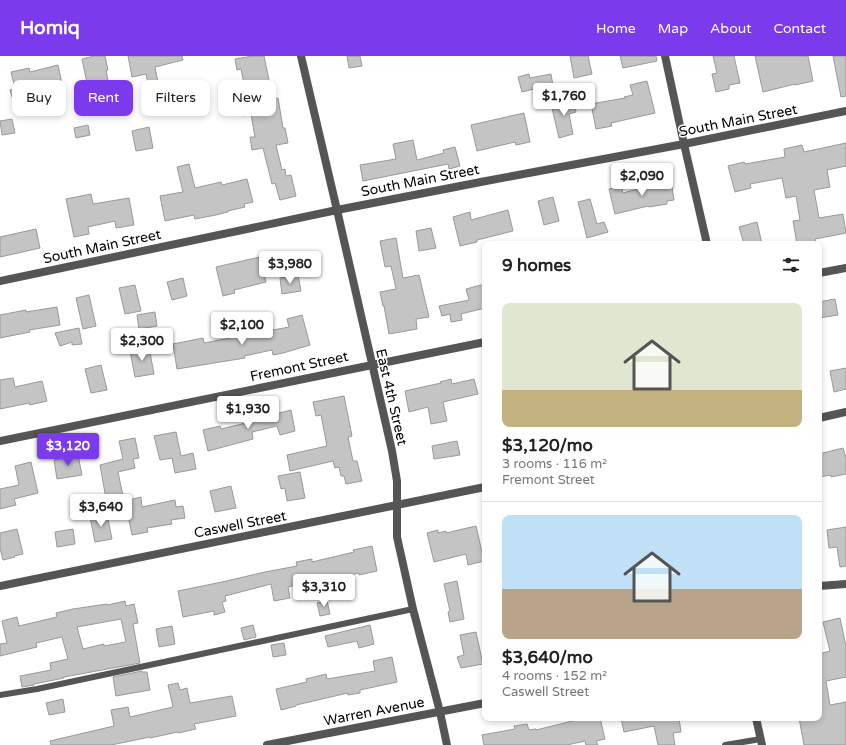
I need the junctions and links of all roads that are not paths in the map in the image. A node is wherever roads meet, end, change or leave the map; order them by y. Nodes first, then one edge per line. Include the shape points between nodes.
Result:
1 (301, 56) edge
2 (665, 56) edge
3 (846, 111) edge
4 (684, 144) junction
5 (337, 210) junction
6 (706, 241) edge
7 (846, 268) edge
8 (822, 272) edge
9 (0, 281) edge
10 (482, 343) edge
11 (371, 364) junction
12 (846, 412) edge
13 (822, 417) edge
14 (0, 441) edge
15 (482, 488) edge
16 (397, 505) junction
17 (846, 584) edge
18 (0, 586) edge
19 (822, 586) edge
20 (413, 609) junction
21 (0, 695) edge
22 (482, 704) edge
23 (440, 712) junction
24 (757, 721) edge
25 (761, 742) edge
26 (267, 745) edge
27 (447, 745) edge
28 (725, 745) edge

1 - 5 street, East 4th Street
2 - 4 street
3 - 4 street, South Main Street
4 - 5 street, South Main Street
4 - 6 street
5 - 9 street, South Main Street
5 - 11 street, East 4th Street
7 - 8 street
10 - 11 street, Fremont Street
11 - 14 street, Fremont Street
11 - 16 street, East 4th Street via 392,451 397,481
12 - 13 street
15 - 16 street, Caswell Street
16 - 18 street, Caswell Street
16 - 20 street, East 4th Street via 397,537
17 - 19 street
20 - 21 lane
20 - 23 street, East 4th Street
22 - 23 street, Warren Avenue
23 - 26 street, Warren Avenue
23 - 27 street, East 4th Street
24 - 25 street
25 - 28 lane

